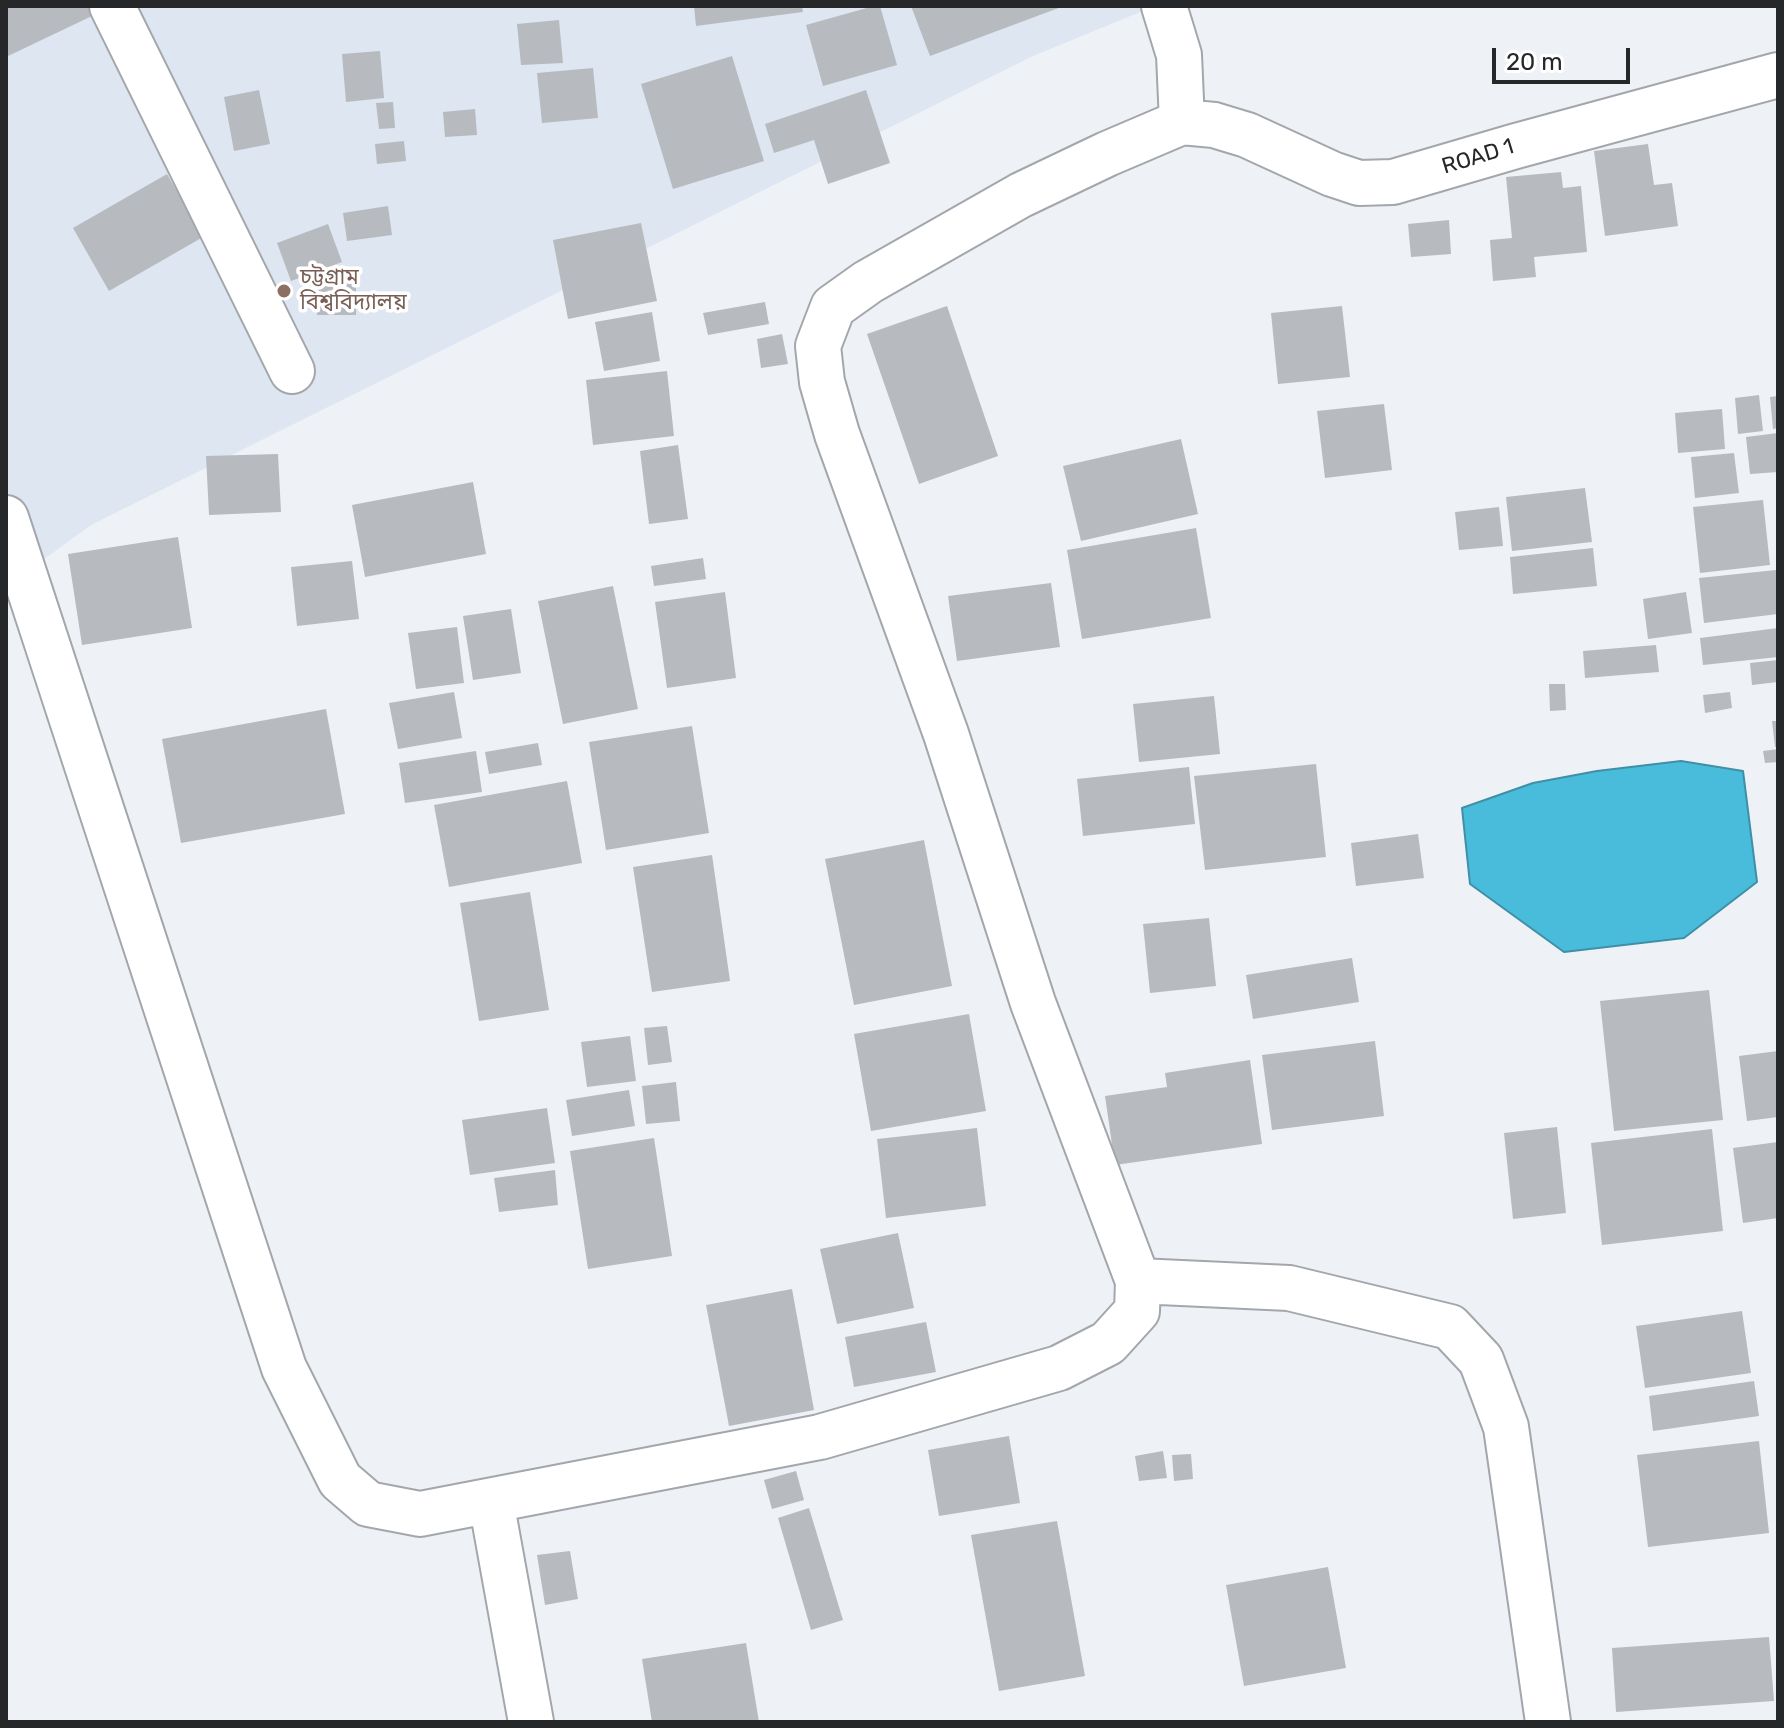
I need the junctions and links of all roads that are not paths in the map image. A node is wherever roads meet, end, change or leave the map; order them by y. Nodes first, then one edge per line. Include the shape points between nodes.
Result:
1 (112, 6) edge
2 (1164, 6) edge
3 (1778, 75) edge
4 (1182, 122) junction
5 (292, 371) dead end
6 (6, 518) edge
7 (1138, 1281) junction
8 (491, 1501) junction
9 (531, 1722) edge
10 (1548, 1722) edge

1 - 5 street
2 - 4 street via 1179,55
3 - 4 street, ROAD 1 via 1393,182 1359,183 1247,135
4 - 7 street via 1021,195 868,282 833,307 818,346 837,434 946,734 1033,1003
6 - 8 street via 284,1368 340,1480 368,1504 420,1514
7 - 8 street via 1137,1311 1108,1343 1059,1368 820,1437
7 - 10 street via 1289,1288 1450,1327 1481,1360 1506,1427
8 - 9 street

